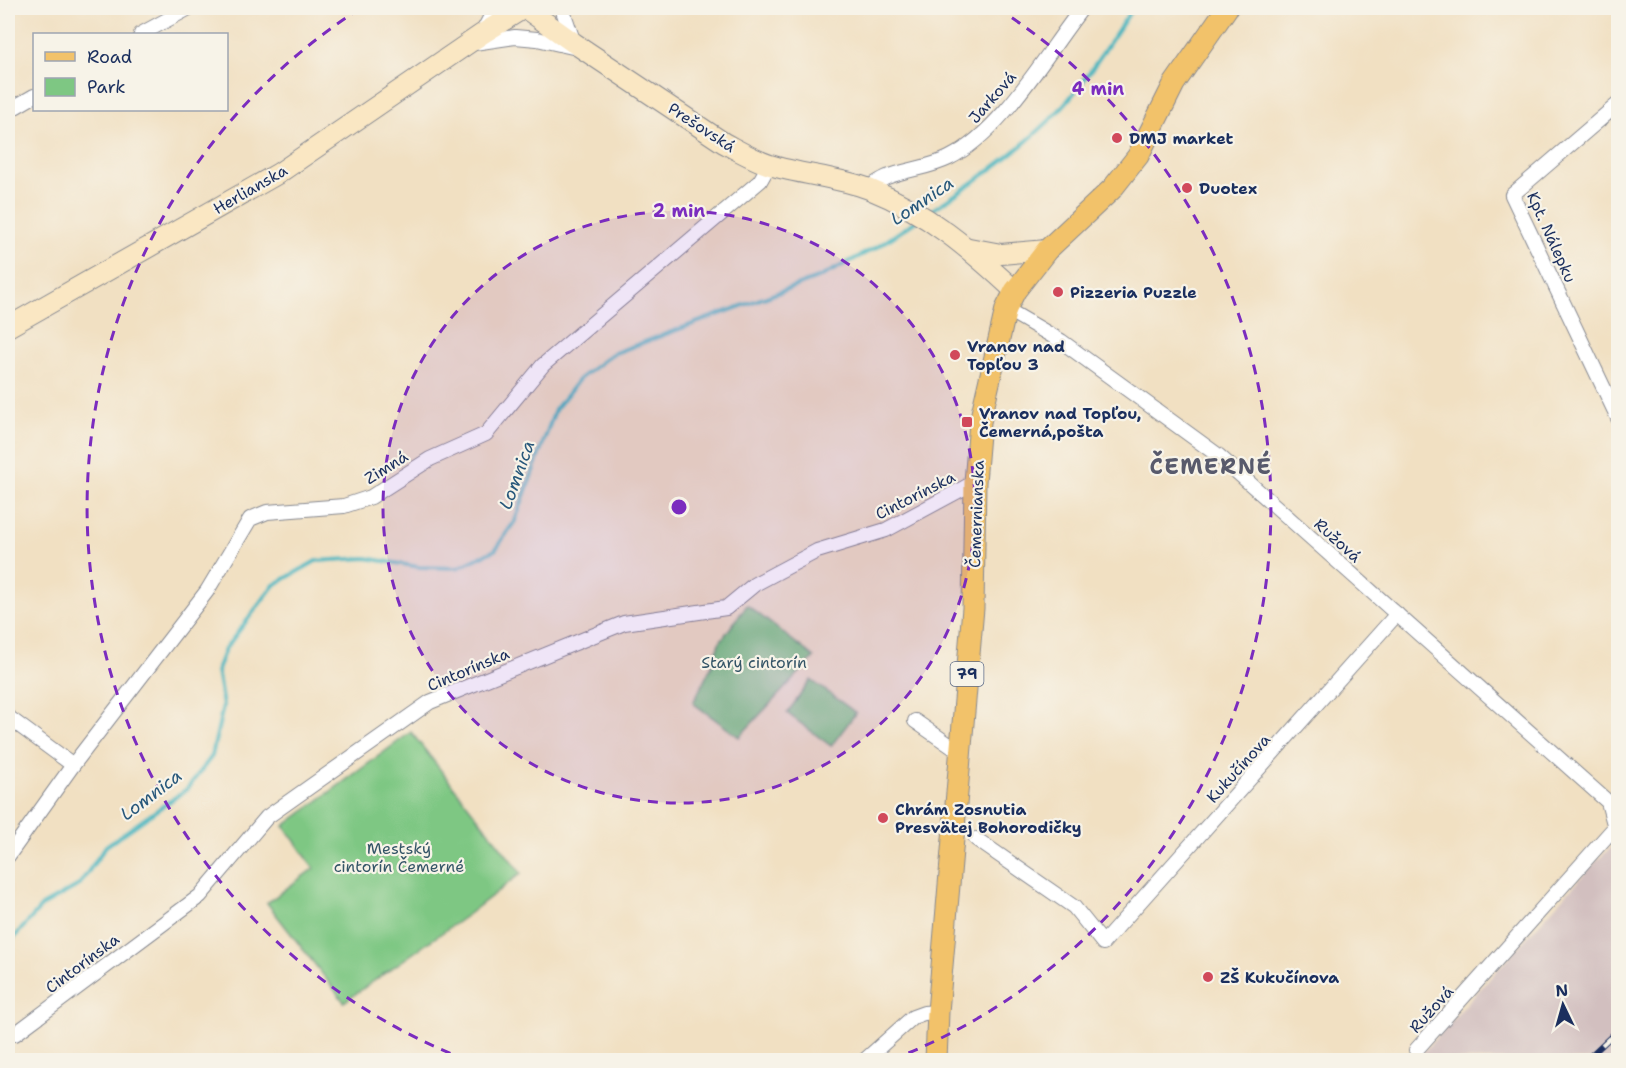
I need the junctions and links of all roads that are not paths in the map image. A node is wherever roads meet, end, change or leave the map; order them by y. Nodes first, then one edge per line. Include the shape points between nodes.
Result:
1 (189, 8) edge
2 (492, 8) edge
3 (524, 8) edge
4 (562, 8) edge
5 (1083, 8) edge
6 (1227, 8) edge
7 (143, 33) edge
8 (474, 39) junction
9 (579, 46) junction
10 (33, 97) edge
11 (1618, 104) edge
12 (8, 111) edge
13 (769, 165) junction
14 (867, 188) junction
15 (969, 248) junction
16 (1047, 250) junction
17 (1010, 300) junction
18 (8, 327) edge
19 (1618, 418) edge
20 (975, 482) junction
21 (1396, 614) junction
22 (8, 717) edge
23 (915, 721) dead end
24 (961, 753) junction
25 (73, 765) junction
26 (1617, 829) edge
27 (976, 839) dead end
28 (8, 856) edge
29 (938, 1012) junction
30 (15, 1034) dead end
31 (1416, 1050) dead end
32 (865, 1060) edge
33 (936, 1060) edge

1 - 7 street
2 - 8 street via 490,18
3 - 8 main road, Herlianska
3 - 9 main road, Prešovská
4 - 9 street
5 - 14 street, Jarková via 1014,101 984,133 951,157 887,177
6 - 16 main road, Čemernianska / 79 via 1174,84 1138,156 1112,189
8 - 9 street via 515,37
8 - 18 main road, Herlianska via 279,173
9 - 13 main road, Prešovská via 724,143
10 - 12 street
11 - 19 street, Kpt. Nálepku via 1512,195
13 - 14 main road, Prešovská
13 - 25 street, Zimná via 760,181 543,365 486,434 430,459 371,497 344,506 267,512 250,519 207,591
14 - 15 main road, Prešovská via 940,227
15 - 16 main road via 1001,254
15 - 17 main road, Prešovská
16 - 17 main road, Čemernianska / 79
17 - 20 main road, Čemernianska / 79 via 980,423
17 - 21 street, Ružová via 1219,456
20 - 24 main road, Čemernianska / 79 via 973,608
20 - 30 street, Cintorínska via 886,530 817,551 755,584 726,608 624,623 430,702 267,817 200,896
21 - 26 street, Ružová via 1608,802
21 - 27 street, Kukučínova via 1103,943 1074,907
22 - 25 street
23 - 24 street
24 - 29 main road, Čemernianska / 79
25 - 28 street, Zimná
26 - 31 street, Ružová
29 - 32 street via 913,1017
29 - 33 main road, Čemernianska / 79

